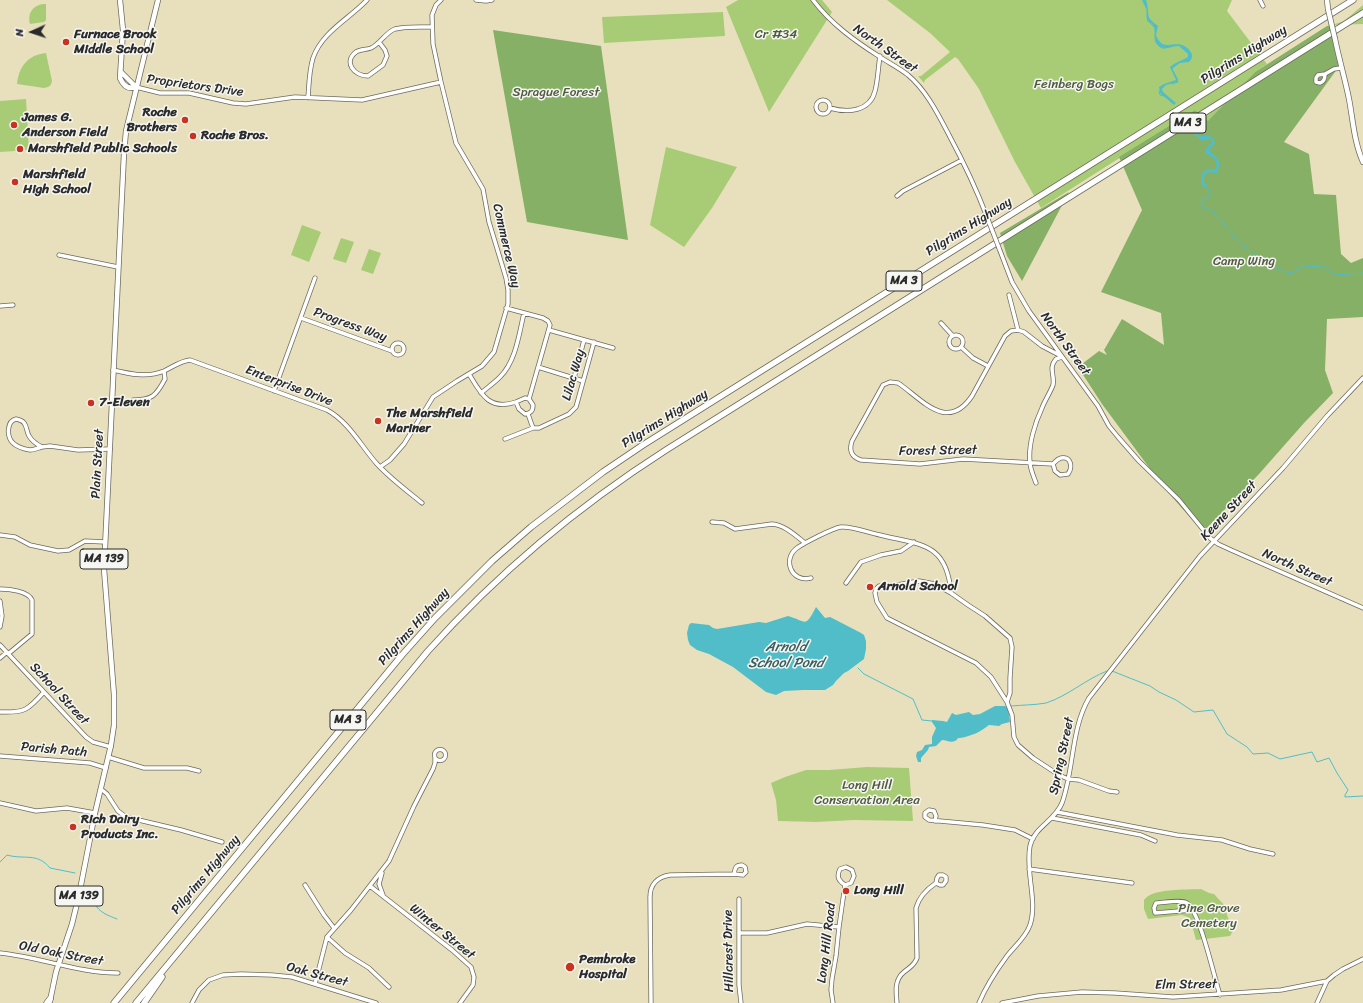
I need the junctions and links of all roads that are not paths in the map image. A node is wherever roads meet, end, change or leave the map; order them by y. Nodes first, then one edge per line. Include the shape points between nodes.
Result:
1 (120, 0) edge
2 (158, 0) edge
3 (367, 0) edge
4 (441, 0) edge
5 (477, 0) edge
6 (492, 0) edge
7 (813, 0) edge
8 (1260, 0) edge
9 (1327, 0) edge
10 (1352, 0) edge
11 (1263, 6) dead end
12 (1363, 14) edge
13 (432, 27) junction
14 (379, 42) junction
15 (880, 56) junction
16 (1341, 68) junction
17 (121, 72) junction
18 (1325, 74) dead end
19 (441, 82) junction
20 (136, 87) junction
21 (308, 98) junction
22 (830, 108) junction
23 (962, 160) junction
24 (1363, 162) edge
25 (897, 196) dead end
26 (59, 255) dead end
27 (118, 267) junction
28 (316, 278) dead end
29 (1009, 295) dead end
30 (13, 305) dead end
31 (0, 306) edge
32 (506, 308) junction
33 (524, 313) junction
34 (301, 318) junction
35 (940, 323) dead end
36 (549, 330) junction
37 (1018, 330) junction
38 (953, 336) junction
39 (584, 340) junction
40 (594, 342) junction
41 (961, 346) junction
42 (613, 348) dead end
43 (392, 351) dead end
44 (1062, 357) junction
45 (988, 366) junction
46 (538, 367) junction
47 (113, 370) junction
48 (164, 371) junction
49 (469, 374) junction
50 (574, 378) junction
51 (1363, 378) edge
52 (583, 381) junction
53 (274, 391) junction
54 (481, 393) junction
55 (529, 399) junction
56 (133, 400) dead end
57 (516, 402) junction
58 (528, 414) junction
59 (533, 428) junction
60 (505, 439) dead end
61 (42, 447) junction
62 (110, 448) junction
63 (1030, 462) junction
64 (1053, 464) junction
65 (380, 467) junction
66 (1036, 483) dead end
67 (422, 503) dead end
68 (712, 522) dead end
69 (0, 534) edge
70 (1214, 541) junction
71 (105, 542) junction
72 (914, 542) junction
73 (806, 543) junction
74 (811, 578) dead end
75 (846, 583) dead end
76 (0, 589) edge
77 (951, 593) junction
78 (0, 601) edge
79 (1363, 608) edge
80 (0, 627) edge
81 (0, 645) edge
82 (8, 653) junction
83 (0, 658) edge
84 (1115, 664) joint
85 (44, 692) junction
86 (1007, 702) junction
87 (0, 712) edge
88 (111, 747) junction
89 (0, 756) edge
90 (108, 757) junction
91 (435, 758) junction
92 (441, 761) junction
93 (106, 768) junction
94 (433, 769) junction
95 (199, 771) dead end
96 (1068, 778) junction
97 (101, 789) junction
98 (1117, 792) dead end
99 (0, 803) edge
100 (1057, 812) junction
101 (95, 813) junction
102 (1052, 818) junction
103 (936, 820) dead end
104 (1033, 839) junction
105 (1154, 841) dead end
106 (222, 842) dead end
107 (1273, 854) dead end
108 (384, 868) junction
109 (1029, 870) junction
110 (734, 874) dead end
111 (936, 882) dead end
112 (1132, 883) dead end
113 (305, 885) dead end
114 (845, 885) junction
115 (370, 886) junction
116 (383, 896) junction
117 (739, 899) dead end
118 (1192, 910) junction
119 (839, 927) junction
120 (334, 928) junction
121 (739, 933) junction
122 (327, 937) junction
123 (0, 953) edge
124 (174, 958) junction
125 (1363, 959) edge
126 (58, 964) junction
127 (118, 973) dead end
128 (1327, 981) junction
129 (315, 984) junction
130 (389, 987) dead end
131 (1220, 995) junction
132 (49, 1002) edge
133 (114, 1003) edge
134 (136, 1003) edge
135 (144, 1003) edge
136 (192, 1003) edge
137 (376, 1003) edge
138 (460, 1003) edge
139 (651, 1003) edge
140 (741, 1003) edge
141 (833, 1003) edge
142 (897, 1003) edge
143 (979, 1003) edge
144 (1002, 1003) edge
145 (1317, 1003) edge

1 - 17 main road via 123,29
2 - 20 main road, Plain Street / MA 139
3 - 21 street via 328,34 319,46 311,67
4 - 13 street, Commerce Way via 433,10
5 - 6 street
7 - 15 street, North Street via 847,35
8 - 11 street
9 - 16 main road, bridge
10 - 133 highway, Pilgrims Highway / MA 3 via 643,445 531,527 468,585 402,655
12 - 124 highway, Pilgrims Highway / MA 3 via 666,450 627,475 562,524 499,578 442,636
13 - 14 street via 395,29
13 - 19 street, Commerce Way
14 - 14 street via 387,56 383,66 368,76 353,71 351,59 355,52 371,48
15 - 22 street via 875,92 871,100 855,111
15 - 23 street, North Street via 914,80 936,111
16 - 18 street
16 - 24 main road
17 - 20 main road
17 - 20 main road via 123,84 131,89
19 - 21 street, Proprietors Drive via 362,100
19 - 32 street, Commerce Way via 456,143 482,189 506,278
20 - 21 street, Proprietors Drive via 160,93 189,93 240,104 288,97
20 - 27 main road, Plain Street / MA 139 via 125,142
22 - 22 street via 826,114 822,114 816,106 820,100 824,100
23 - 25 street via 903,190
23 - 44 street, North Street, bridge via 1012,282
26 - 27 street
27 - 47 main road, Plain Street / MA 139
28 - 34 street
29 - 37 street
30 - 31 street
32 - 33 street
32 - 49 street, Commerce Way via 494,352 482,366
33 - 36 street via 548,321
33 - 54 street via 507,367 501,376
34 - 43 street, Progress Way
34 - 53 street
35 - 38 street
36 - 39 street
36 - 46 street
37 - 44 street
37 - 45 street, Forest Street via 1011,331 1005,336
38 - 41 street via 962,338
38 - 41 street via 950,340 951,346 957,349
39 - 40 street
39 - 50 street
40 - 42 street
40 - 52 street, Lilac Way
41 - 45 street via 973,358
44 - 63 street via 1056,359 1052,366 1053,383 1034,427
44 - 70 street, North Street via 1122,443 1179,500
45 - 63 street, Forest Street via 970,399 962,407 952,411 934,410 898,383 885,384 852,441 852,454 861,460 911,464 959,459
46 - 50 street
46 - 55 street
47 - 48 street, Enterprise Drive via 138,375
47 - 62 main road, Plain Street / MA 139
48 - 53 street, Enterprise Drive via 190,360
48 - 56 street via 165,379 154,396
49 - 54 street
49 - 65 street, Commerce Way via 433,397 404,444
50 - 52 street
51 - 70 street, Keene Street
52 - 59 street, Lilac Way via 576,407 569,414 539,428
53 - 65 street, Enterprise Drive via 322,408 336,416
54 - 57 street via 494,403
55 - 57 street
55 - 58 street via 533,409
57 - 58 street via 519,409
58 - 59 street
59 - 60 street, Lilac Way
61 - 61 street via 29,437 24,422 16,419 10,423 10,437 16,445 28,450
61 - 62 street via 78,450
62 - 71 main road, Plain Street / MA 139
63 - 64 street, Forest Street
63 - 66 street
64 - 64 street, Forest Street via 1058,459 1065,458 1070,462 1071,469 1066,475 1060,475 1055,471
65 - 67 street, Enterprise Drive via 394,482
68 - 73 street via 724,523 735,529 778,525
69 - 71 street via 15,537 30,545 58,551 69,550 85,541
70 - 79 street, North Street
70 - 84 street, Keene Street
71 - 88 main road, Plain Street / MA 139 via 104,576 114,703
72 - 73 street via 842,527
72 - 75 street via 901,550 861,562
72 - 77 street via 929,548 944,562 950,576
73 - 74 street via 794,550 790,567 797,577 804,580
76 - 82 street via 22,593 32,598 32,634
77 - 86 street via 985,616 1010,638 1012,647
77 - 86 street via 935,584 919,581 879,586 875,598 887,618 976,663 992,677
78 - 80 street
81 - 82 street, School Street
82 - 83 street
82 - 85 street, School Street
84 - 96 street, Spring Street via 1082,711
85 - 87 street via 23,710 15,713
85 - 88 street, School Street via 90,740
86 - 96 street via 1018,745 1043,765
88 - 90 main road, Plain Street / MA 139
89 - 93 street, Parish Path via 90,763
90 - 93 main road, Plain Street / MA 139
90 - 95 street via 144,768 184,768
91 - 92 street
91 - 92 street via 436,751 442,751 445,757
91 - 94 street
92 - 94 street
93 - 97 main road, Plain Street / MA 139
94 - 108 street
96 - 98 street
96 - 100 street, Spring Street via 1062,804
97 - 101 main road, Plain Street / MA 139
97 - 106 street via 126,818 183,830
99 - 101 street via 36,811 67,808
100 - 102 street, Spring Street
100 - 107 street via 1187,837 1222,840
101 - 126 main road, Plain Street / MA 139 via 75,910
102 - 104 street, Spring Street via 1042,826
102 - 105 street via 1141,835
103 - 104 street via 1015,830
104 - 109 street, Spring Street
108 - 115 street
108 - 116 street via 379,884
109 - 112 street
109 - 143 street, Spring Street via 1033,910 1030,925 1024,938 994,974
110 - 139 street via 670,875 660,878 653,884 650,890
111 - 142 street via 918,902 916,908 917,958 915,964 897,981
113 - 120 street
114 - 114 street, Long Hill Road via 838,876 840,869 844,867 851,869 854,876 852,882
114 - 119 street, Long Hill Road
115 - 116 street, Winter Street
115 - 120 street
116 - 138 street, Winter Street via 471,967 473,985
117 - 121 street, Hillcrest Drive
118 - 118 street via 1182,901 1156,903 1154,908 1156,913
118 - 131 street
119 - 121 street via 807,924 771,932
119 - 141 street, Long Hill Road via 832,979
120 - 122 street
121 - 140 street, Hillcrest Drive
122 - 129 street
122 - 130 street via 345,953 369,968
123 - 126 street, Old Oak Street
124 - 134 highway, Pilgrims Highway / MA 3
124 - 135 highway
125 - 128 street, Elm Street via 1334,974
126 - 127 street, Old Oak Street
126 - 132 main road, MA 139
128 - 131 street, Elm Street via 1281,990
128 - 145 street
129 - 136 street, Oak Street via 277,975 223,975 204,984
129 - 137 street, Oak Street
131 - 144 street, Elm Street via 1173,997 1082,992 1038,996

